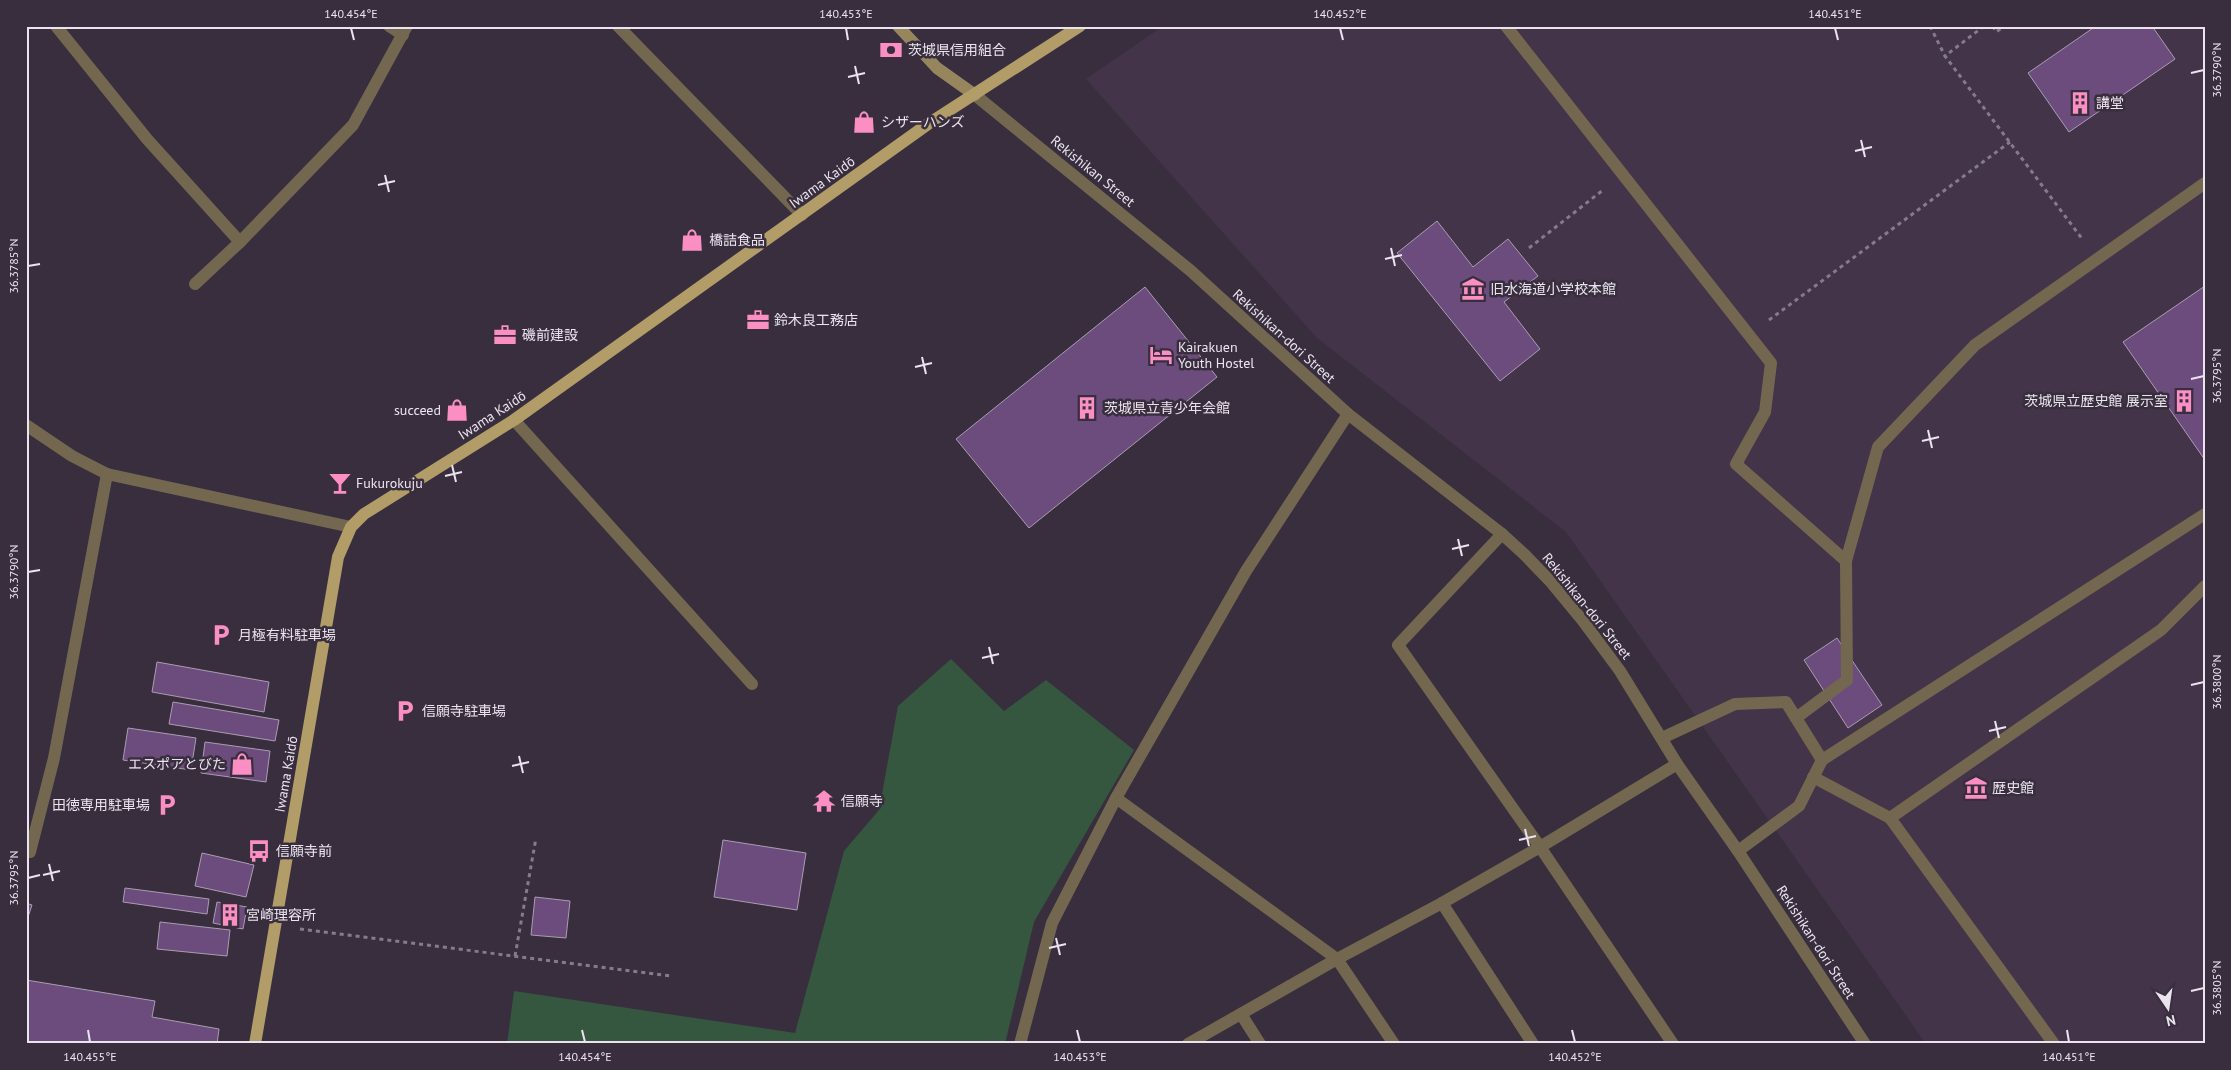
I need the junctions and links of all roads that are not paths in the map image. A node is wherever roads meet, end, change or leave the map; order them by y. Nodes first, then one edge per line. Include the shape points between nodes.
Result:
1 (56, 26) edge
2 (389, 26) edge
3 (618, 26) edge
4 (898, 26) edge
5 (1080, 26) edge
6 (1506, 26) edge
7 (405, 31) edge
8 (975, 95) junction
9 (2205, 183) edge
10 (802, 215) junction
11 (240, 242) junction
12 (195, 284) dead end
13 (1348, 414) junction
14 (514, 420) junction
15 (26, 425) edge
16 (108, 474) junction
17 (2205, 514) edge
18 (351, 527) junction
19 (1502, 534) junction
20 (1846, 561) junction
21 (2205, 586) edge
22 (752, 684) dead end
23 (1796, 718) junction
24 (1662, 738) junction
25 (1822, 760) junction
26 (1677, 764) junction
27 (1813, 777) junction
28 (1116, 798) junction
29 (1890, 818) junction
30 (1540, 847) junction
31 (1738, 851) junction
32 (26, 852) edge
33 (1442, 904) junction
34 (1337, 959) junction
35 (1241, 1014) junction
36 (255, 1044) edge
37 (1020, 1044) edge
38 (1188, 1044) edge
39 (1260, 1044) edge
40 (1394, 1044) edge
41 (1534, 1044) edge
42 (1673, 1044) edge
43 (1865, 1044) edge
44 (2054, 1044) edge

1 - 11 street via 148,139
2 - 7 street
3 - 10 street
4 - 8 main road via 937,68
5 - 8 main road, Iwama Kaidō
6 - 20 street via 1771,363 1764,412 1736,464
7 - 11 street via 353,125
8 - 10 main road, Iwama Kaidō via 928,124
8 - 13 street, Rekishikan Street via 1191,271
9 - 20 street via 1975,345 1878,447
10 - 14 main road, Iwama Kaidō
11 - 12 street
13 - 19 street, Rekishikan-dori Street
13 - 28 street via 1246,571
14 - 18 main road, Iwama Kaidō via 387,498
14 - 22 street
15 - 16 street via 72,456
16 - 18 street
16 - 32 street via 54,758 30,852
17 - 25 street
18 - 36 main road, Iwama Kaidō via 338,557
19 - 24 street, Rekishikan-dori Street via 1550,581 1583,621
19 - 30 street via 1398,645
20 - 23 street via 1847,680
21 - 29 street via 2161,630
23 - 24 street via 1786,702 1735,704
23 - 25 street
24 - 26 street, Rekishikan-dori Street
25 - 27 street
26 - 30 street
26 - 31 street, Rekishikan-dori Street
27 - 29 street
27 - 31 street via 1799,806
28 - 34 street
28 - 37 street via 1052,923
29 - 44 street
30 - 33 street
30 - 42 street
31 - 43 street, Rekishikan-dori Street
33 - 34 street
33 - 41 street
34 - 35 street
34 - 40 street
35 - 38 street
35 - 39 street

